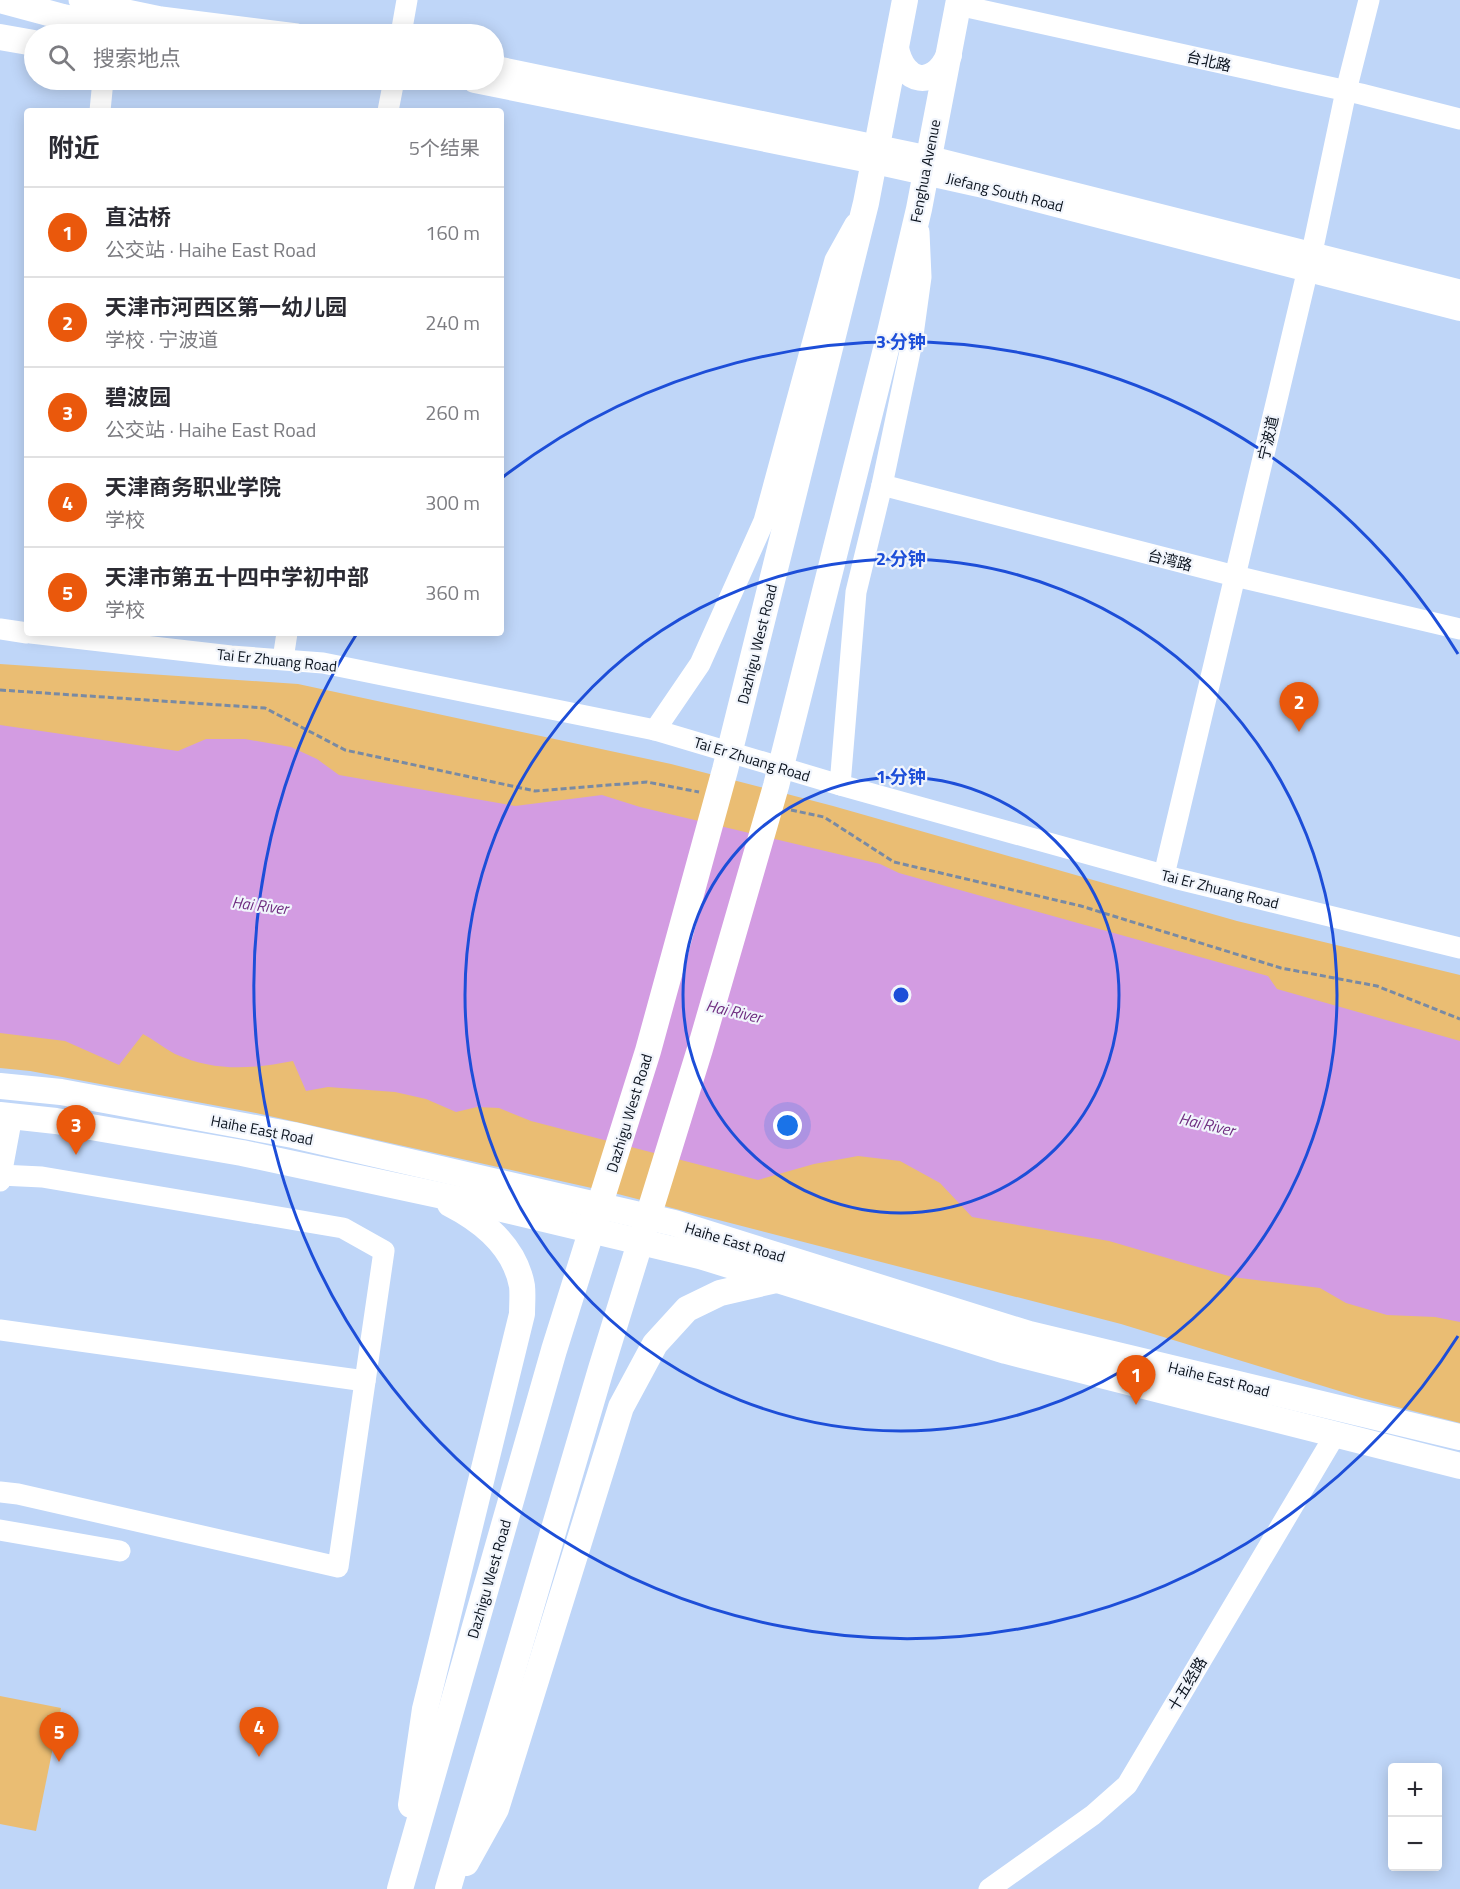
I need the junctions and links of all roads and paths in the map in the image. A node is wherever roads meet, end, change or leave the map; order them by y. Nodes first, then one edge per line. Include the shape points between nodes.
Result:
1 (0, 0) edge
2 (78, 0) edge
3 (407, 0) edge
4 (905, 0) edge
5 (1369, 0) edge
6 (959, 2) edge
7 (99, 24) edge
8 (217, 24) edge
9 (403, 24) edge
10 (0, 37) edge
11 (24, 41) edge
12 (896, 48) junction
13 (949, 54) junction
14 (504, 68) edge
15 (504, 85) edge
16 (102, 90) edge
17 (392, 90) edge
18 (1346, 91) junction
19 (100, 108) edge
20 (389, 108) edge
21 (1460, 119) edge
22 (876, 153) junction
23 (927, 164) junction
24 (866, 203) junction
25 (919, 209) junction
26 (1310, 260) junction
27 (1460, 290) edge
28 (1460, 308) edge
29 (882, 485) junction
30 (1235, 576) junction
31 (0, 629) edge
32 (1460, 630) edge
33 (24, 632) edge
34 (70, 636) edge
35 (287, 636) edge
36 (283, 659) junction
37 (0, 690) edge
38 (655, 730) junction
39 (840, 785) junction
40 (703, 793) dead end
41 (791, 810) dead end
42 (1164, 875) junction
43 (1460, 948) edge
44 (1460, 1019) edge
45 (0, 1086) edge
46 (6, 1116) edge
47 (0, 1177) edge
48 (426, 1192) junction
49 (777, 1280) junction
50 (0, 1330) edge
51 (365, 1381) junction
52 (1335, 1435) junction
53 (1460, 1437) edge
54 (1460, 1466) edge
55 (0, 1492) edge
56 (0, 1530) edge
57 (120, 1551) dead end
58 (403, 1879) edge
59 (450, 1889) edge
60 (989, 1889) edge

1 - 7 main road
2 - 8 street
3 - 9 street
4 - 12 main road
5 - 18 street, 宁波道
6 - 13 main road, Fenghua Avenue
6 - 18 street, 台北路
10 - 11 main road
12 - 13 main road via 903,68 922,79 936,74
12 - 22 main road
13 - 23 main road, Fenghua Avenue
14 - 22 street, Jiefang South Road
15 - 22 main road, Jiefang South Road
16 - 19 street
17 - 20 street
18 - 21 street, 台北路
18 - 26 street, 宁波道
22 - 23 main road, Jiefang South Road
22 - 24 main road
23 - 25 main road, Fenghua Avenue
23 - 26 main road, Jiefang South Road
24 - 38 street via 835,260 764,520 700,664
24 - 58 main road, Dazhigu West Road via 725,770 651,1040 554,1350
25 - 29 street via 921,277 912,342
25 - 59 main road, Fenghua Avenue via 776,786 700,1050 600,1369
26 - 27 street, Jiefang South Road
26 - 28 main road, Jiefang South Road
26 - 30 street, 宁波道
29 - 30 street, 台湾路
29 - 39 street via 856,592
30 - 32 street, 台湾路
30 - 42 street, 宁波道
31 - 33 street, Tai Er Zhuang Road
34 - 36 street, Tai Er Zhuang Road
35 - 36 street
36 - 38 street, Tai Er Zhuang Road via 323,663
37 - 40 path via 265,708 345,750 535,791 647,782
38 - 39 street, Tai Er Zhuang Road
39 - 42 street, Tai Er Zhuang Road
41 - 44 path via 824,816 894,862 1081,906 1281,968 1377,986
42 - 43 street, Tai Er Zhuang Road
45 - 53 main road, Haihe East Road via 61,1092 293,1135 674,1223 1029,1334
46 - 47 street
46 - 48 main road, Haihe East Road via 242,1153
47 - 51 street via 42,1177 343,1228 374,1245 384,1251
48 - 49 main road, Haihe East Road via 700,1256
48 - 58 main road via 472,1215 504,1245 522,1286 522,1314 425,1709
49 - 52 main road, Haihe East Road via 1006,1351
49 - 59 main road via 720,1293 687,1310 655,1344 621,1407 496,1809
50 - 51 street
51 - 55 street via 338,1568
52 - 54 main road, Haihe East Road
52 - 60 street, 十五经路 via 1127,1785 1093,1815
56 - 57 street

